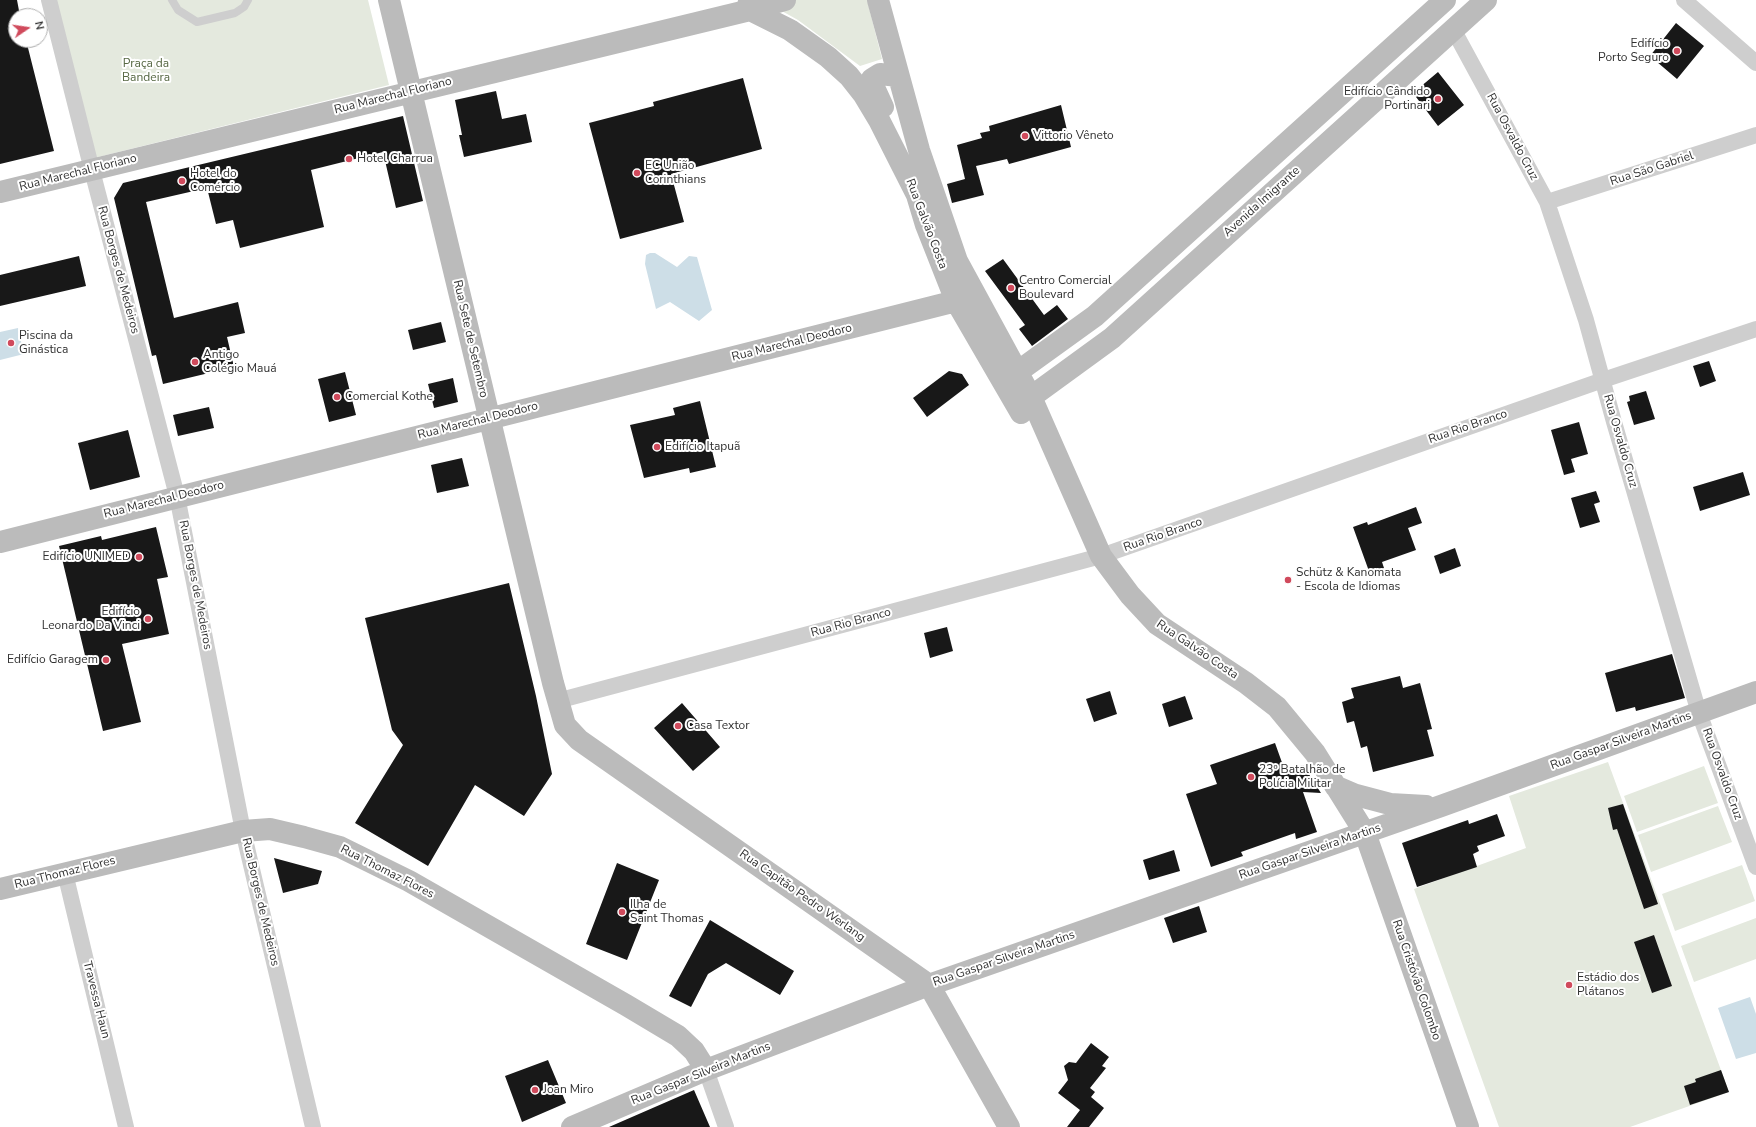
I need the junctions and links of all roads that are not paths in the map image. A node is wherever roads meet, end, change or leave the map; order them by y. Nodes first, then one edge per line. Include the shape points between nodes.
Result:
1 (50, 0) edge
2 (172, 0) edge
3 (248, 0) edge
4 (389, 0) edge
5 (786, 0) edge
6 (878, 0) edge
7 (1445, 0) edge
8 (1486, 0) edge
9 (1684, 0) edge
10 (748, 5) edge
11 (1453, 29) junction
12 (1756, 63) edge
13 (897, 70) junction
14 (849, 76) junction
15 (411, 91) junction
16 (1756, 135) edge
17 (92, 169) junction
18 (0, 192) edge
19 (917, 195) junction
20 (1547, 202) junction
21 (956, 301) junction
22 (1756, 329) edge
23 (1016, 373) junction
24 (1603, 380) junction
25 (1023, 399) junction
26 (490, 419) junction
27 (178, 496) junction
28 (0, 542) edge
29 (1101, 556) junction
30 (1756, 692) edge
31 (557, 701) junction
32 (1699, 714) junction
33 (1335, 786) junction
34 (1441, 806) junction
35 (243, 831) junction
36 (1364, 832) junction
37 (1756, 866) edge
38 (65, 873) junction
39 (0, 889) edge
40 (929, 985) junction
41 (706, 1070) junction
42 (126, 1127) edge
43 (313, 1127) edge
44 (572, 1127) edge
45 (726, 1127) edge
46 (1009, 1127) edge
47 (1468, 1127) edge

1 - 17 street, Rua Borges de Medeiros
2 - 3 lane via 178,10 197,22 235,13 244,7
4 - 15 street, Rua Sete de Setembro
5 - 10 street, Rua Marechal Floriano
6 - 13 street, Rua Galvão Costa
7 - 23 street via 1096,316
8 - 11 street, Avenida Imigrante
9 - 12 street
10 - 14 street, Rua Galvão Costa via 812,45
10 - 15 street, Rua Marechal Floriano
11 - 20 street, Rua Osvaldo Cruz
11 - 25 street, Avenida Imigrante via 1112,338
13 - 14 street via 875,65
13 - 19 street via 880,74 872,79 872,83 911,169
13 - 23 street, Rua Galvão Costa via 919,150 957,261
14 - 19 street, Rua Galvão Costa via 879,120
15 - 17 street, Rua Marechal Floriano
15 - 26 street, Rua Sete de Setembro
16 - 20 street, Rua São Gabriel
17 - 18 street, Rua Marechal Floriano
17 - 27 street, Rua Borges de Medeiros
19 - 21 street, Rua Galvão Costa
20 - 24 street, Rua Osvaldo Cruz
21 - 25 street, Rua Galvão Costa
21 - 26 street, Rua Marechal Deodoro
22 - 24 street, Rua Rio Branco
23 - 25 street, Rua Galvão Costa
24 - 29 street, Rua Rio Branco
24 - 32 street, Rua Osvaldo Cruz
25 - 29 street, Rua Galvão Costa via 1055,451
26 - 27 street, Rua Marechal Deodoro
26 - 31 street, Rua Sete de Setembro
27 - 28 street, Rua Marechal Deodoro
27 - 35 street, Rua Borges de Medeiros
29 - 31 street, Rua Rio Branco
29 - 33 street, Rua Galvão Costa via 1130,595 1157,624 1246,683 1277,707 1315,753
30 - 32 street, Rua Gaspar Silveira Martins
31 - 40 street, Rua Capitão Pedro Werlang via 565,725 579,740
32 - 34 street, Rua Gaspar Silveira Martins
32 - 37 street, Rua Osvaldo Cruz
33 - 34 street, Rua Gaspar Silveira Martins via 1356,795 1390,804 1413,807
33 - 36 street, Rua Galvão Costa
34 - 36 street, Rua Gaspar Silveira Martins
35 - 38 street, Rua Thomaz Flores
35 - 41 street, Rua Thomaz Flores via 270,829 340,847 409,881 678,1036 694,1052
35 - 43 street, Rua Borges de Medeiros
36 - 40 street, Rua Gaspar Silveira Martins
36 - 47 street, Rua Cristóvão Colombo
38 - 39 street, Rua Thomaz Flores
38 - 42 street, Travessa Haun
40 - 41 street, Rua Gaspar Silveira Martins
40 - 46 street, Rua Capitão Pedro Werlang
41 - 44 street, Rua Gaspar Silveira Martins
41 - 45 street

